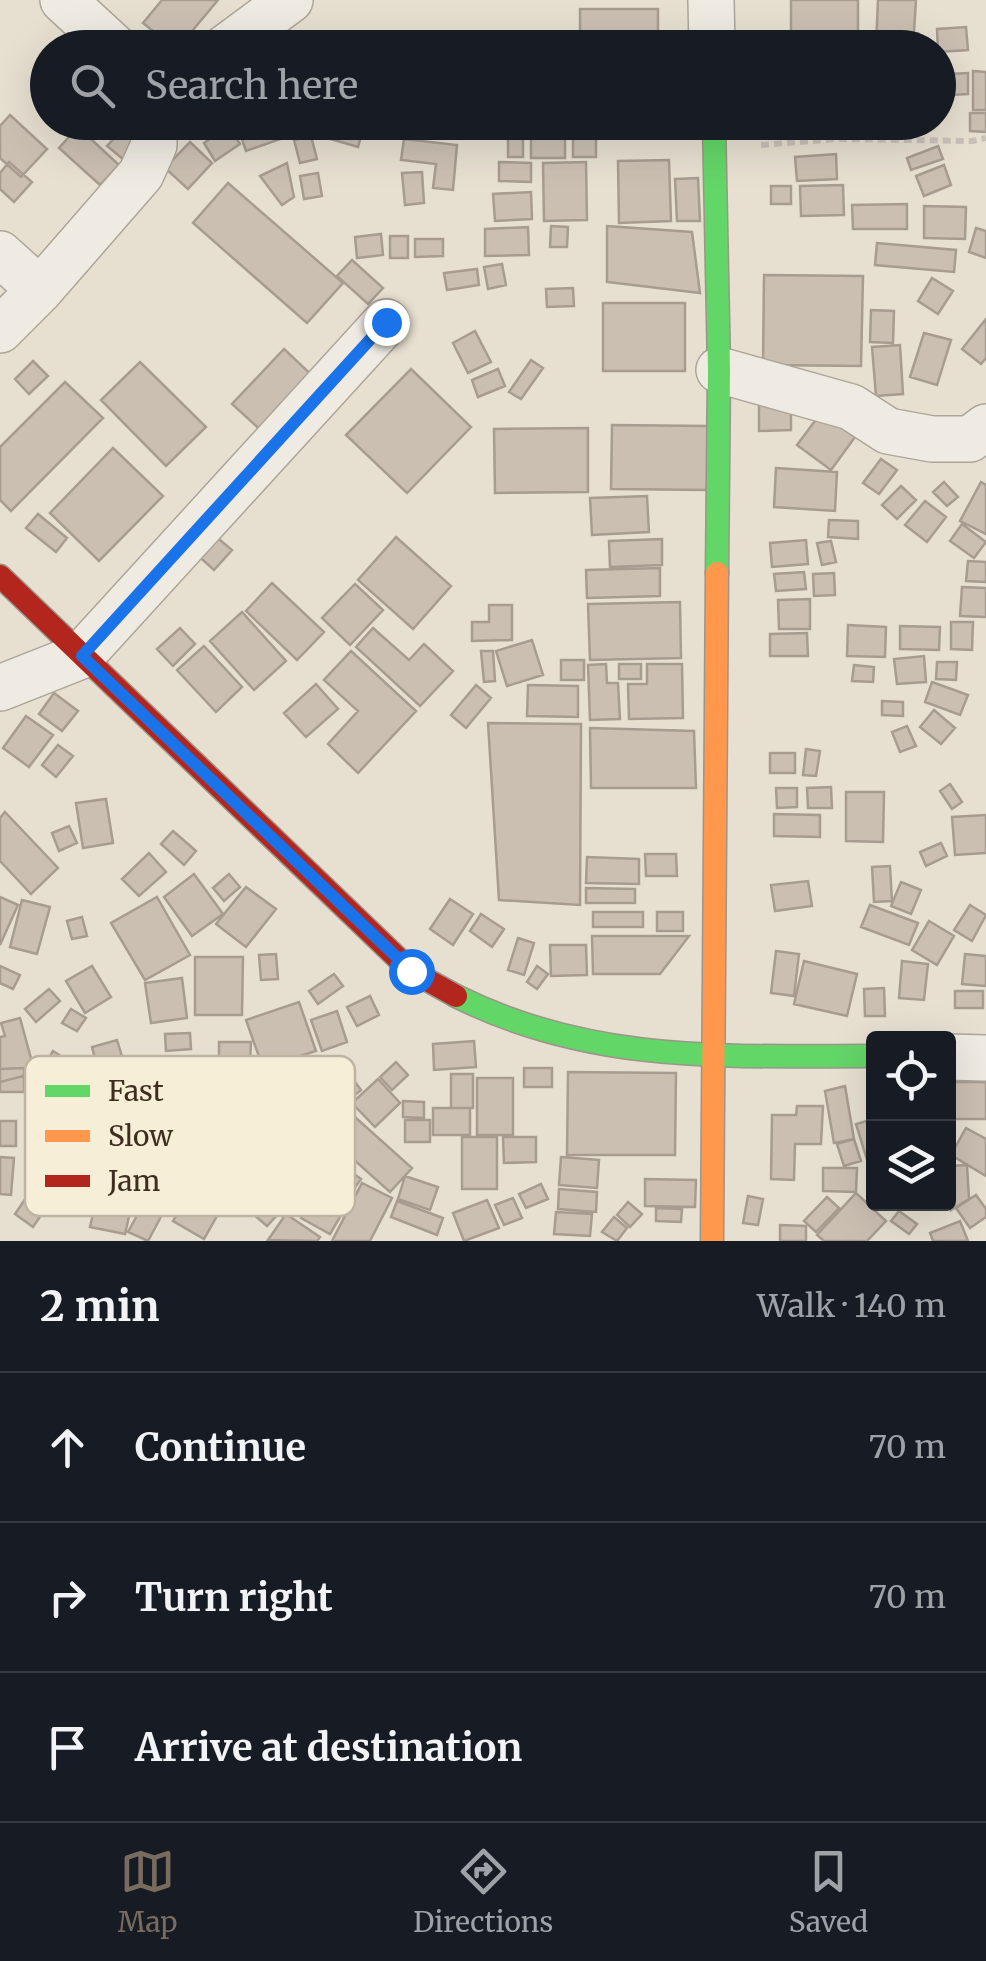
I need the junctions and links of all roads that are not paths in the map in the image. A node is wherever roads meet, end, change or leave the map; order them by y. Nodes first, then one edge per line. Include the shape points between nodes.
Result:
1 (63, 0) edge
2 (290, 0) edge
3 (711, 0) edge
4 (96, 30) edge
5 (249, 30) edge
6 (712, 30) edge
7 (154, 140) edge
8 (714, 140) edge
9 (0, 254) edge
10 (40, 290) junction
11 (386, 322) dead end
12 (0, 330) edge
13 (719, 370) junction
14 (986, 426) edge
15 (0, 576) edge
16 (82, 656) junction
17 (0, 688) edge
18 (715, 1054) junction
19 (866, 1056) edge
20 (956, 1057) edge
21 (986, 1058) edge
22 (712, 1241) edge

1 - 4 street
2 - 5 street
3 - 6 street
7 - 10 street via 141,174
8 - 13 street
9 - 10 street
10 - 12 street
11 - 16 street
13 - 14 street via 851,407 888,431 970,440
13 - 18 street
15 - 16 street
16 - 17 street
16 - 18 street via 411,971 462,1002 522,1026 626,1050
18 - 19 street
18 - 22 street
20 - 21 street

